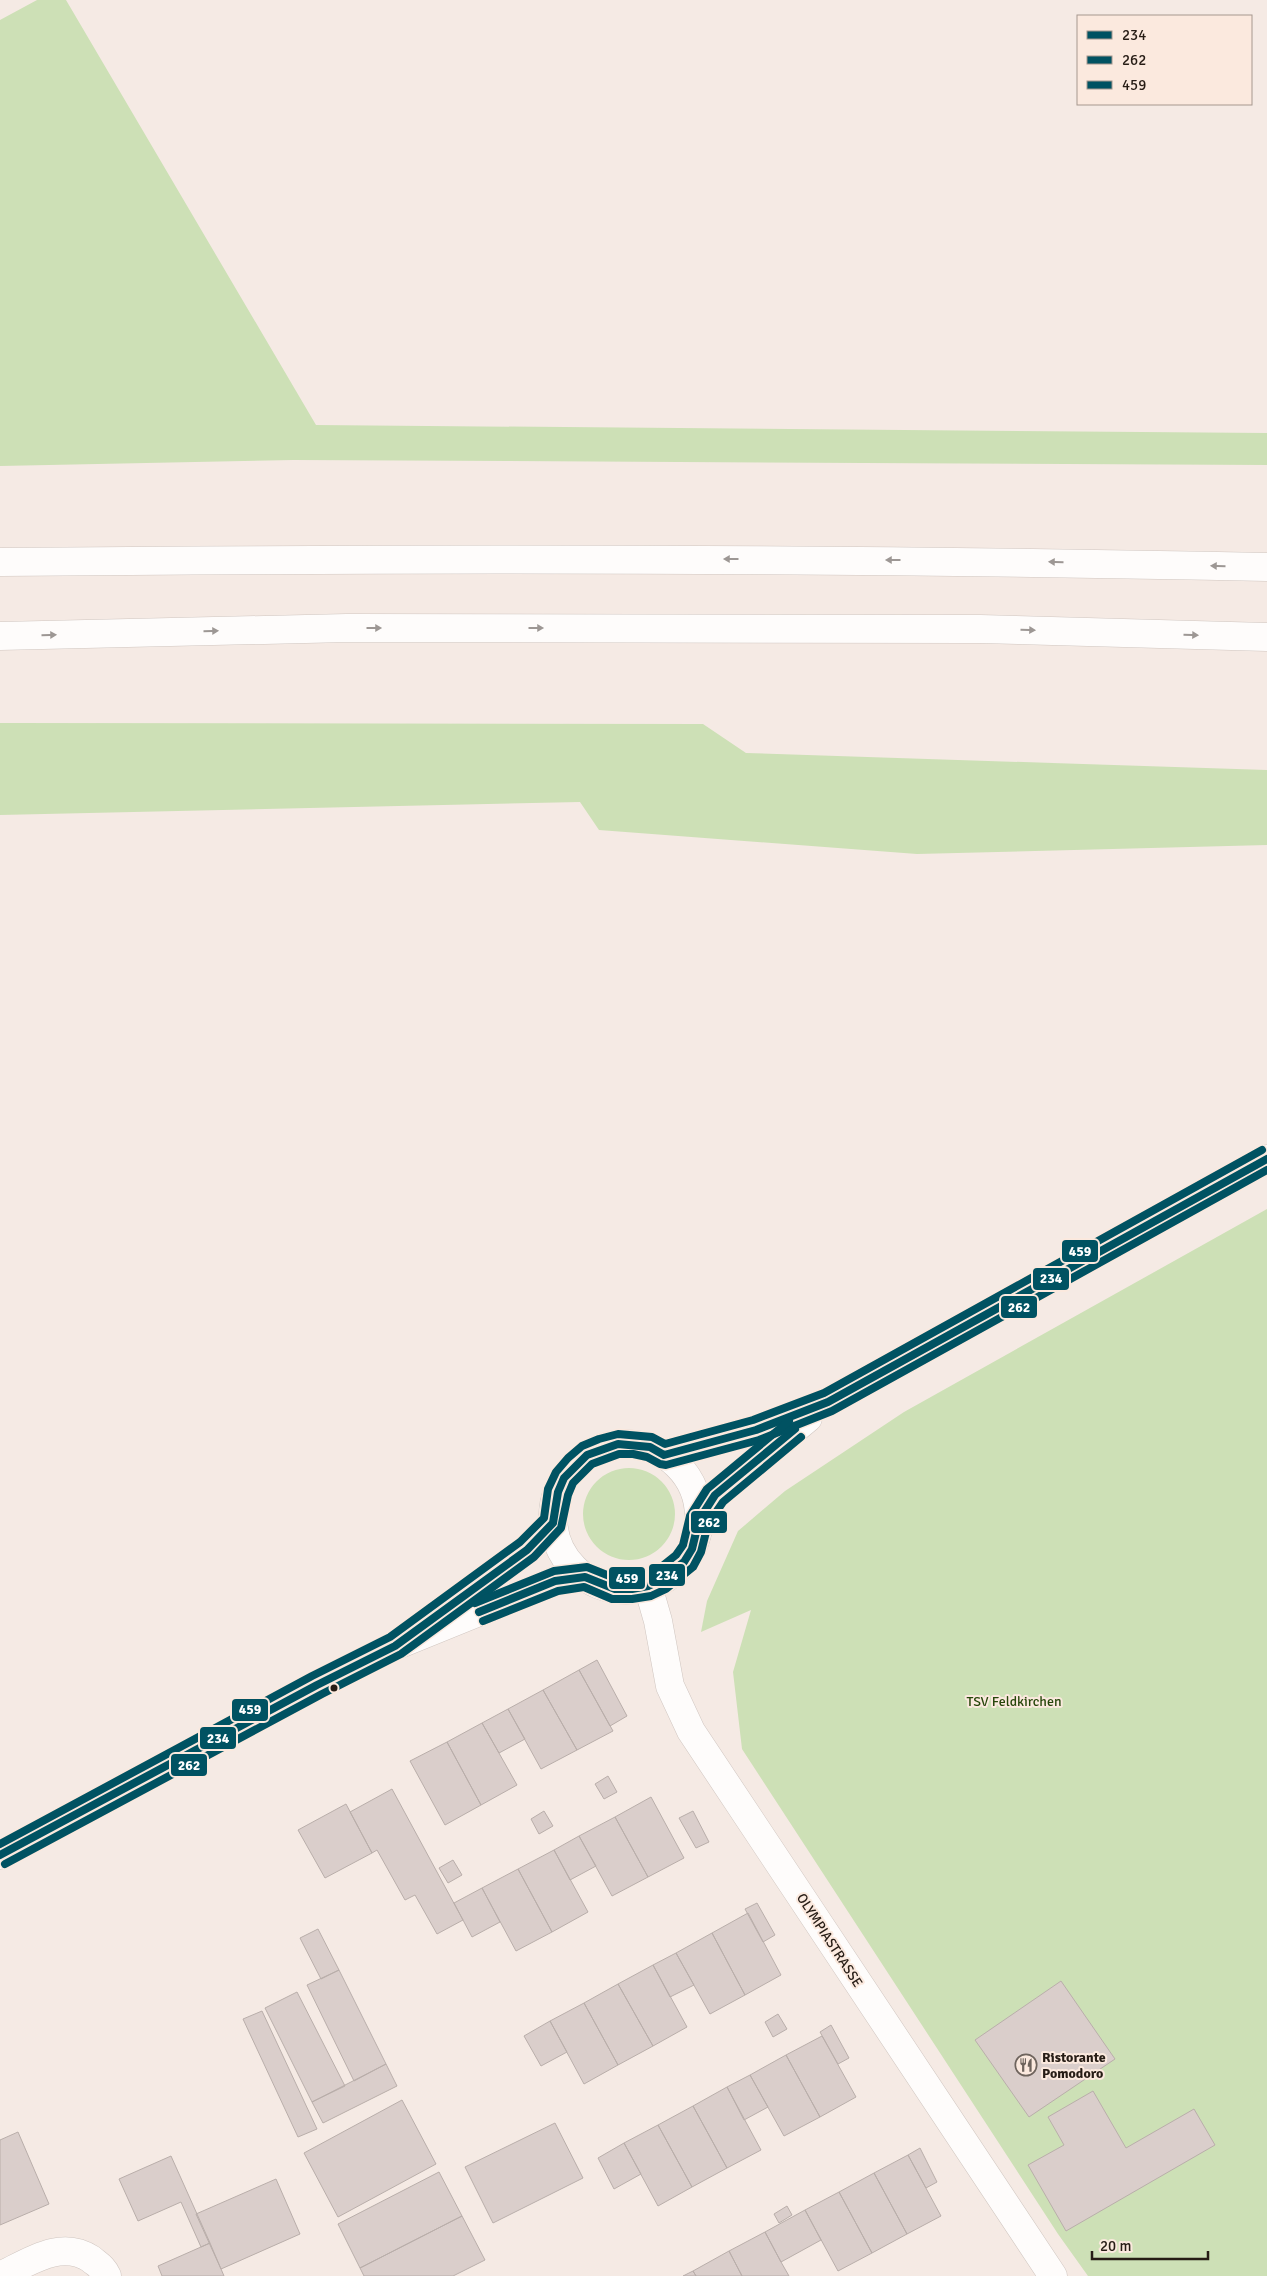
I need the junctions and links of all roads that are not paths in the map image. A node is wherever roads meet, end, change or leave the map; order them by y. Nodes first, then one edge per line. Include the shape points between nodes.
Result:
1 (0, 562) edge
2 (1267, 567) edge
3 (0, 636) edge
4 (1267, 637) edge
5 (1267, 1159) edge
6 (828, 1402) junction
7 (664, 1454) junction
8 (699, 1520) junction
9 (554, 1524) junction
10 (585, 1577) junction
11 (648, 1586) junction
12 (395, 1646) junction
13 (0, 1855) edge
14 (0, 2276) edge
15 (106, 2276) edge
16 (1053, 2276) edge

2 -> 1 main road via 929,560 364,558
3 -> 4 main road via 406,628 980,629
5 - 6 main road
6 - 7 main road via 756,1430
6 - 8 main road via 715,1495
7 - 8 main road via 691,1483 698,1501
7 - 9 main road via 650,1447 618,1444 587,1455 564,1478 558,1492
8 - 11 main road via 694,1542 684,1562
9 - 10 main road via 564,1554
9 - 12 main road via 520,1556
10 - 11 main road via 615,1589
10 - 12 main road via 555,1581
11 - 16 main road, OLYMPIASTRASSE via 670,1686 691,1731
12 - 13 main road
14 - 15 main road via 51,2252 79,2251 103,2268

